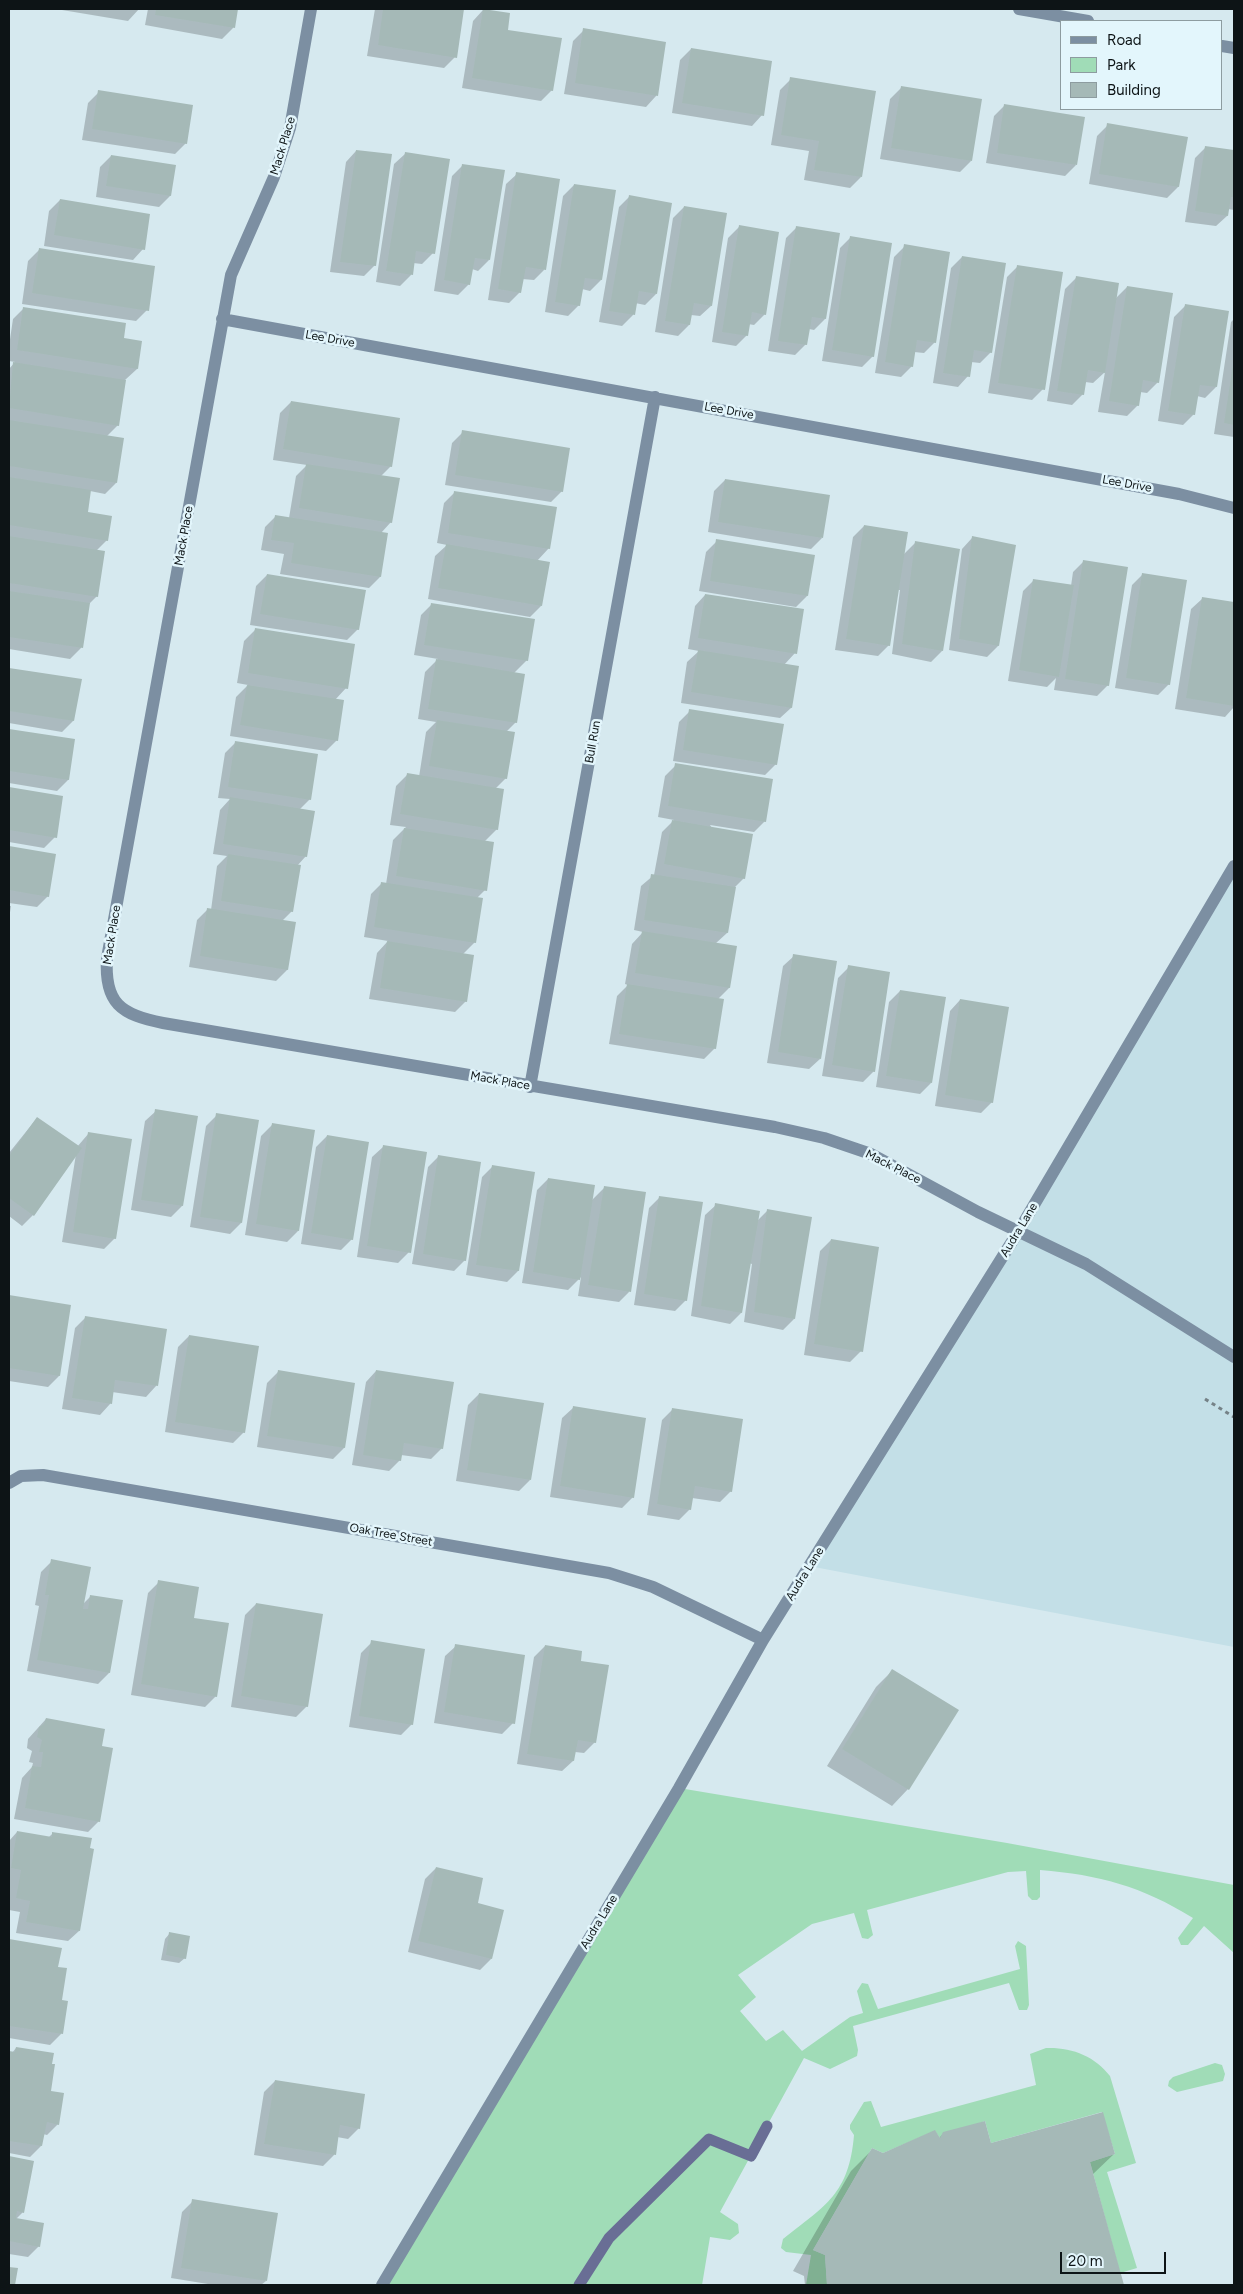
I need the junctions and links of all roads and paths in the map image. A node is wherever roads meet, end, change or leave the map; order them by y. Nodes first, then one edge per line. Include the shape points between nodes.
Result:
1 (311, 9) edge
2 (1019, 9) edge
3 (1082, 20) edge
4 (222, 319) junction
5 (655, 397) junction
6 (1234, 508) edge
7 (1234, 866) edge
8 (530, 1087) junction
9 (1018, 1232) junction
10 (1234, 1357) edge
11 (1205, 1399) dead end
12 (1234, 1417) edge
13 (9, 1483) edge
14 (764, 1640) junction
15 (382, 2285) edge

1 - 4 street, Mack Place via 290,128 274,177 234,264
2 - 3 street
4 - 5 street, Lee Drive
4 - 8 street, Mack Place via 107,958 109,994 124,1010 149,1020
5 - 6 street, Lee Drive via 1179,494
5 - 8 street, Bull Run
7 - 9 street, Audra Lane
8 - 9 street, Mack Place via 824,1138 871,1154
9 - 10 street, Mack Place via 1086,1264
9 - 14 street, Audra Lane
11 - 12 path
13 - 14 street, Oak Tree Street via 21,1476 42,1475 609,1573 653,1587
14 - 15 street, Audra Lane

